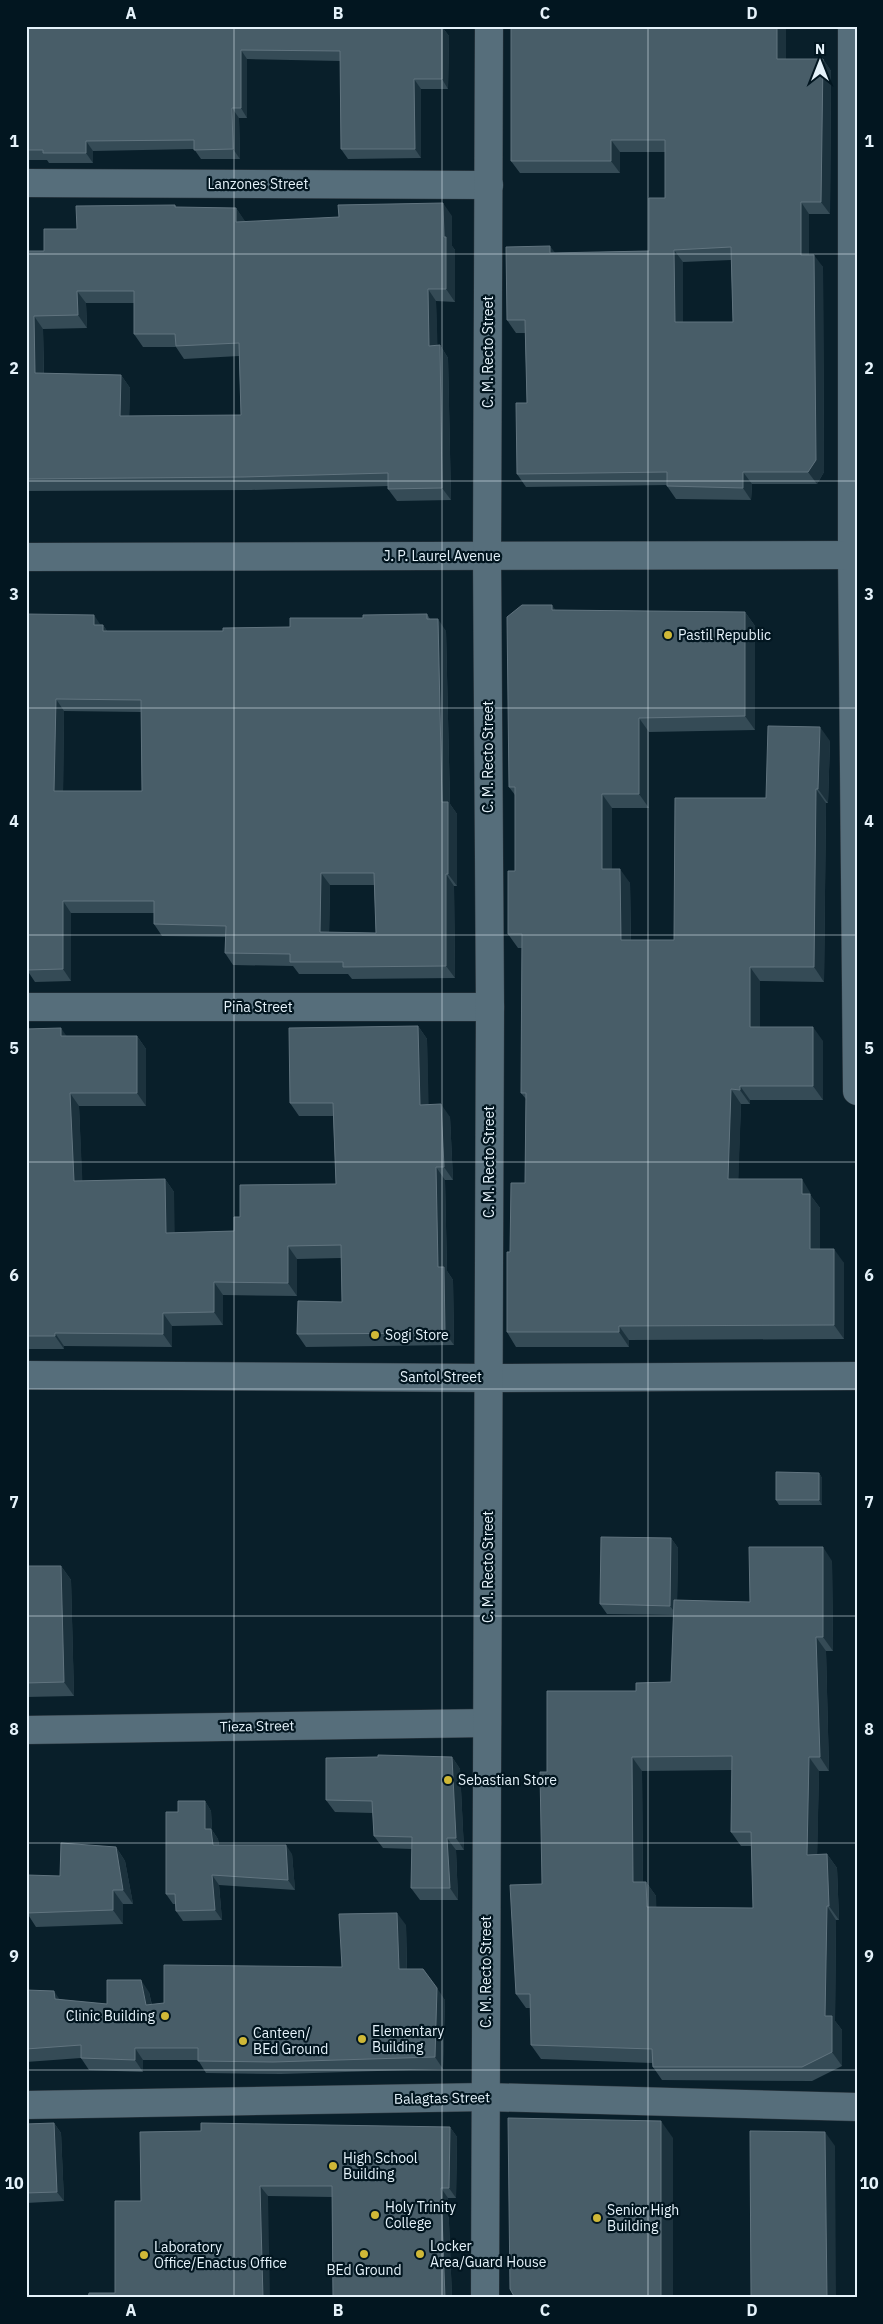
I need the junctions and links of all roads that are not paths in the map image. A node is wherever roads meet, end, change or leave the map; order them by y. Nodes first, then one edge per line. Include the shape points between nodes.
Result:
1 (489, 26) edge
2 (852, 26) edge
3 (26, 183) edge
4 (490, 185) junction
5 (854, 555) edge
6 (487, 556) junction
7 (26, 557) edge
8 (26, 1008) edge
9 (490, 1008) junction
10 (857, 1091) edge
11 (26, 1375) edge
12 (857, 1376) edge
13 (488, 1378) junction
14 (487, 1723) junction
15 (26, 1730) edge
16 (486, 2097) junction
17 (26, 2105) edge
18 (857, 2107) edge
19 (485, 2298) edge

1 - 4 street, C. M. Recto Street
2 - 5 street
3 - 4 street, Lanzones Street
4 - 6 street, C. M. Recto Street
5 - 6 street, J. P. Laurel Avenue
5 - 10 street
6 - 7 street, J. P. Laurel Avenue
6 - 9 street, C. M. Recto Street
8 - 9 street, Piña Street
9 - 13 street, C. M. Recto Street
11 - 13 street, Santol Street
12 - 13 street, Santol Street
13 - 14 street, C. M. Recto Street
14 - 15 street, Tieza Street
14 - 16 street, C. M. Recto Street
16 - 17 street, Balagtas Street
16 - 18 street, Balagtas Street
16 - 19 street, C. M. Recto Street

